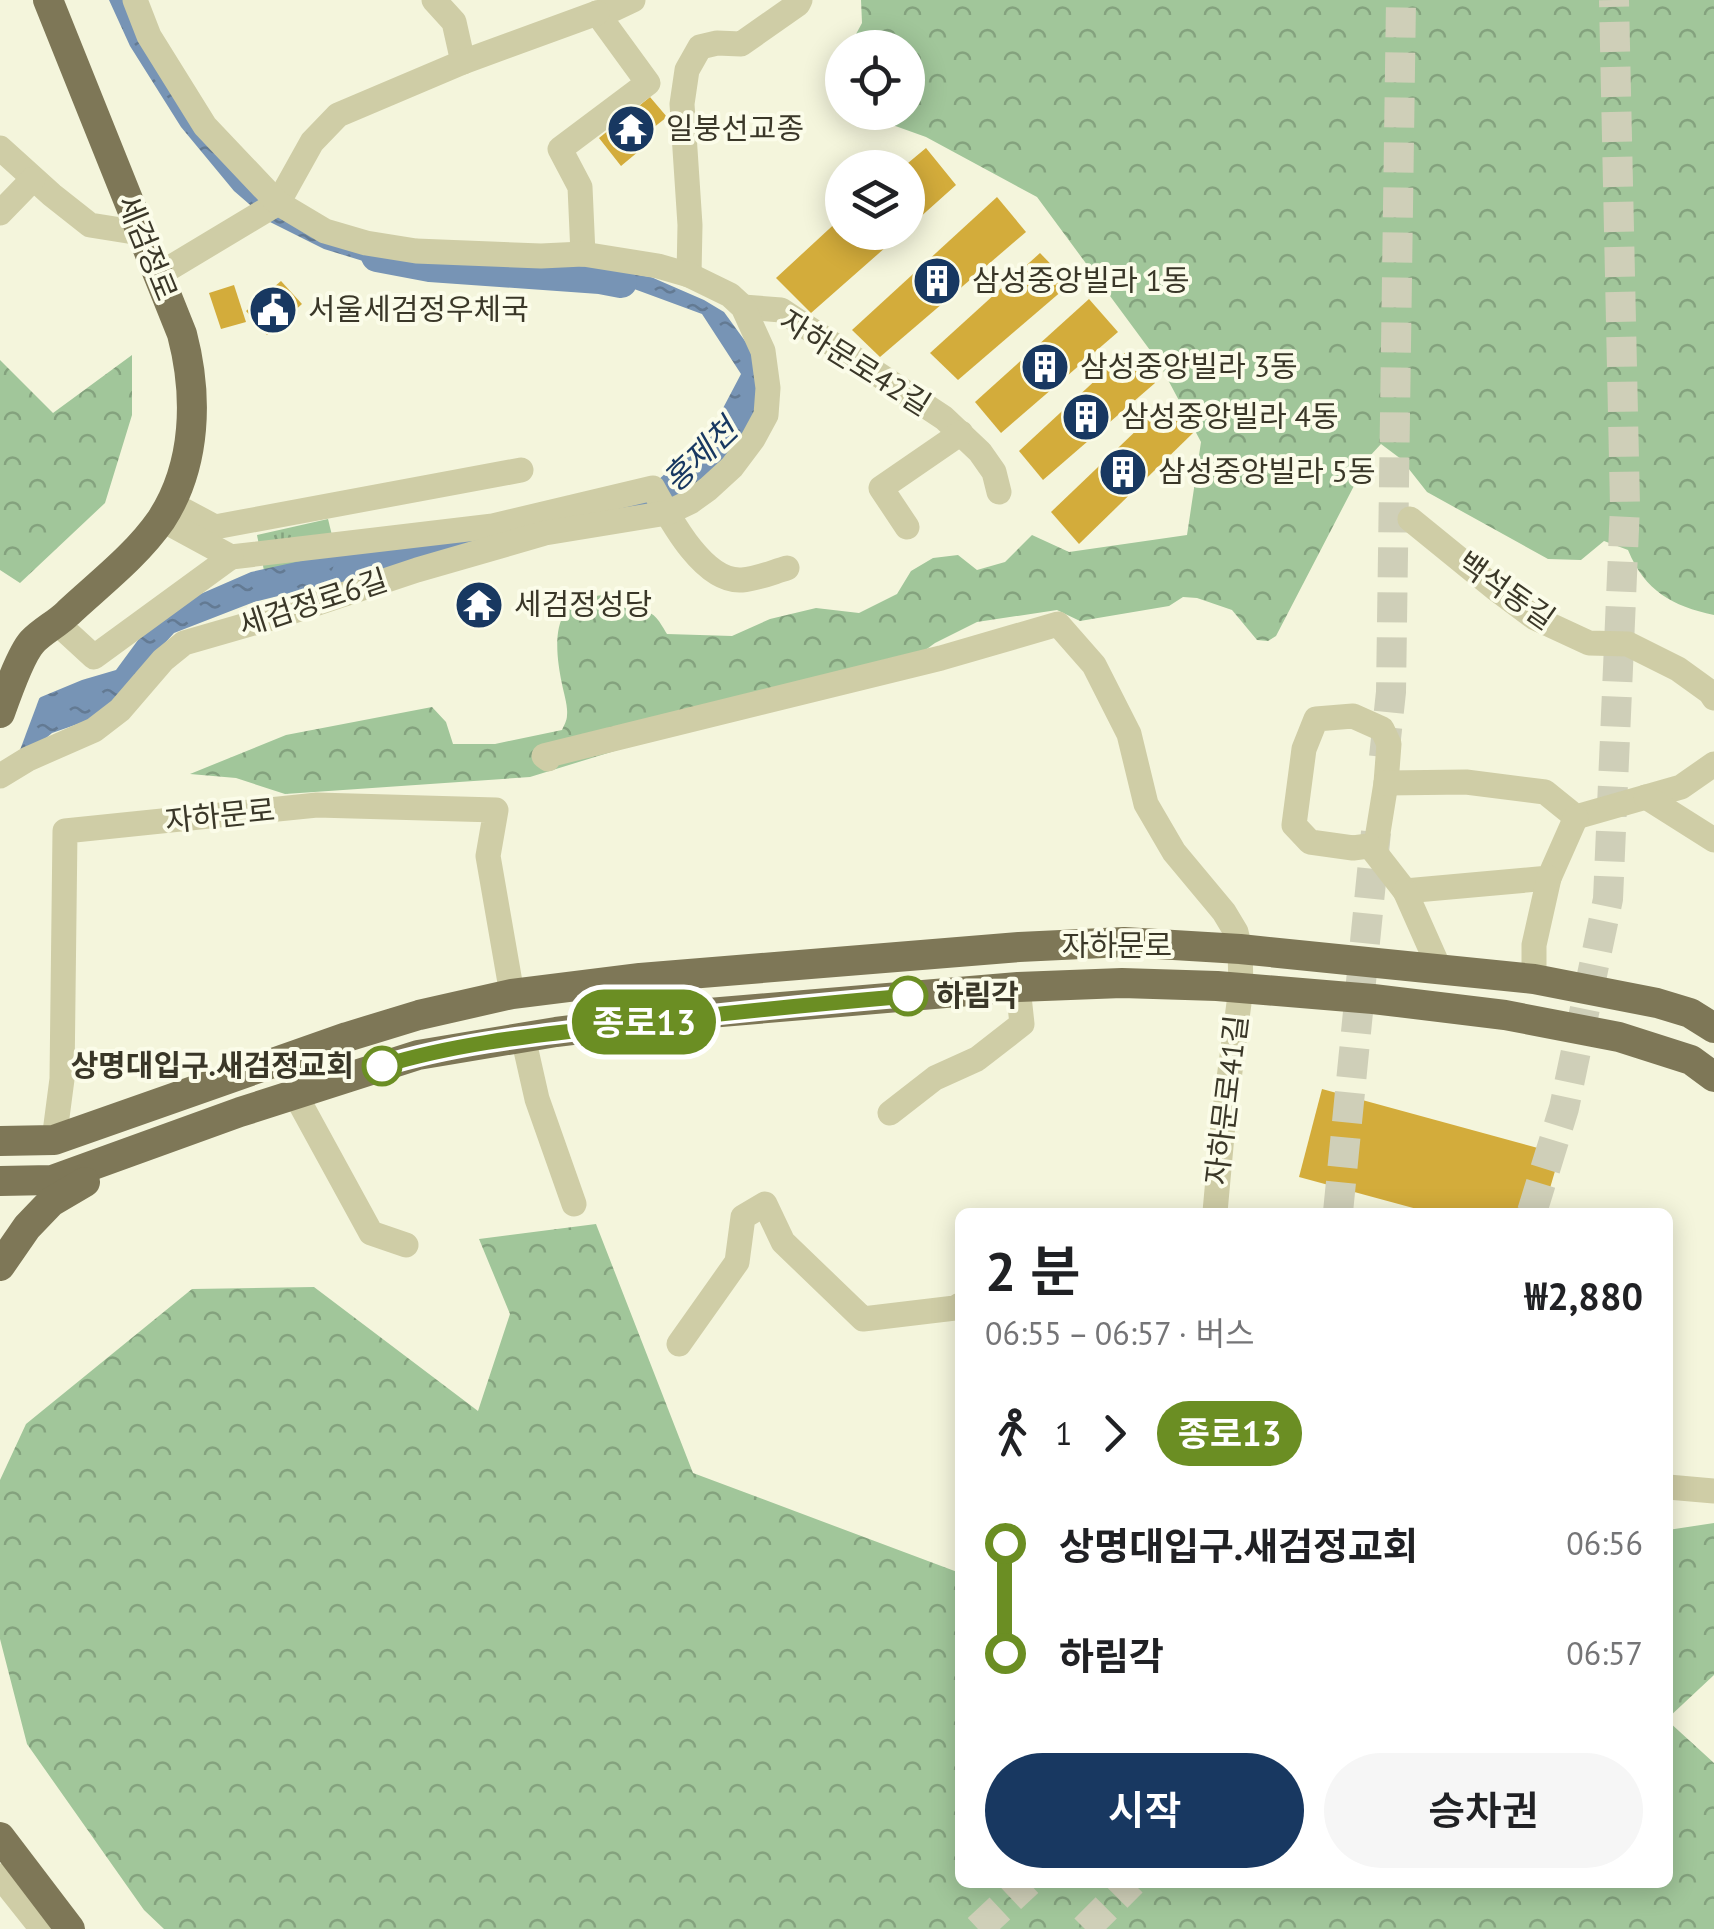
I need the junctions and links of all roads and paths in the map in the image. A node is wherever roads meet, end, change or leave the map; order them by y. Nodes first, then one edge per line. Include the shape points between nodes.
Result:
1 (48, 0) edge
2 (135, 0) edge
3 (434, 0) edge
4 (633, 0) edge
5 (800, 0) edge
6 (597, 12) junction
7 (463, 62) junction
8 (0, 148) edge
9 (33, 179) junction
10 (278, 203) junction
11 (0, 213) edge
12 (140, 234) junction
13 (583, 254) junction
14 (158, 275) junction
15 (689, 275) junction
16 (744, 307) junction
17 (960, 433) junction
18 (521, 470) dead end
19 (999, 492) dead end
20 (166, 511) junction
21 (667, 513) junction
22 (1410, 519) dead end
23 (908, 527) dead end
24 (231, 558) junction
25 (787, 568) dead end
26 (57, 624) junction
27 (6, 690) edge
28 (1714, 698) edge
29 (548, 759) dead end
30 (1714, 764) edge
31 (0, 776) edge
32 (1386, 783) junction
33 (1646, 797) junction
34 (1576, 817) junction
35 (1714, 840) edge
36 (1370, 846) junction
37 (1549, 878) junction
38 (1405, 890) junction
39 (1240, 949) junction
40 (1440, 970) junction
41 (1534, 979) junction
42 (1018, 987) junction
43 (1240, 988) junction
44 (512, 994) junction
45 (1714, 1028) edge
46 (523, 1038) junction
47 (1714, 1077) edge
48 (295, 1094) junction
49 (890, 1113) dead end
50 (0, 1119) edge
51 (54, 1140) junction
52 (0, 1141) edge
53 (139, 1149) junction
54 (0, 1181) edge
55 (574, 1204) dead end
56 (1214, 1208) edge
57 (406, 1245) dead end
58 (0, 1266) edge
59 (955, 1308) edge
60 (678, 1344) dead end
61 (1673, 1487) edge
62 (1714, 1491) edge
63 (0, 1837) edge
64 (0, 1876) edge
65 (42, 1929) edge
66 (70, 1929) edge

1 - 12 main road, 세검정로
2 - 10 street via 149,36 206,126
3 - 7 street via 454,22
4 - 6 street
5 - 15 street via 742,44 700,47 687,70 682,104
6 - 7 street
6 - 13 street via 648,82 560,149 580,187
7 - 10 street via 338,116 312,142
8 - 9 street
9 - 11 street
9 - 12 street via 90,225
10 - 13 street via 326,231 366,244
10 - 14 street
12 - 14 main road, 세검정로
13 - 15 street
14 - 20 main road, 세검정로 via 189,360 193,412 183,471
15 - 16 street
16 - 17 street, 자하문로42길 via 781,310
16 - 21 street, 세검정로6길 via 764,351 766,415 732,468
17 - 19 street, 자하문로42길 via 994,472
17 - 23 street, 자하문로42길 via 881,488
18 - 20 street via 215,528
20 - 24 street
20 - 26 main road, 세검정로 via 134,553
21 - 24 street via 653,488 493,526
21 - 25 street via 708,568 738,581
21 - 31 street, 세검정로6길 via 545,534 184,644 94,730
22 - 28 street, 백석동길 via 1535,618 1589,643 1628,644 1678,669
24 - 26 street via 94,657
26 - 27 main road, 세검정로 via 30,644
29 - 39 street via 1058,624 1094,665 1129,734 1146,804 1174,852 1224,912
30 - 33 street via 1681,787
32 - 34 street via 1466,782 1545,792
32 - 36 street via 1376,845
32 - 36 street via 1389,744 1382,729 1353,716 1316,720 1304,748 1294,824 1310,842
33 - 34 street
33 - 35 street
34 - 37 street
36 - 38 street
37 - 38 street
37 - 41 street via 1534,944
38 - 40 street
39 - 40 main road, 자하문로
39 - 43 street, 자하문로41길
39 - 44 main road, 자하문로 via 1124,942 1019,947
40 - 41 main road, 자하문로
41 - 45 main road, 자하문로 via 1657,1003
42 - 43 main road, 자하문로 via 1122,982
42 - 46 main road, 자하문로 via 710,1013
42 - 49 street via 1022,1024
43 - 47 main road, 자하문로 via 1524,1019 1619,1037 1692,1060
43 - 56 street, 자하문로41길
44 - 51 main road, 자하문로 via 419,1014
44 - 51 street, 자하문로 via 488,856 496,810 316,806 65,832 62,1079
46 - 48 main road, 자하문로 via 418,1055
46 - 55 street
48 - 53 main road, 자하문로
48 - 57 street via 371,1233
50 - 51 main road
51 - 52 main road, 자하문로
53 - 54 main road, 자하문로 via 52,1180
53 - 58 main road via 51,1202
59 - 60 street via 862,1319 783,1242 765,1204 743,1216 736,1262
61 - 62 street
63 - 66 main road
64 - 65 street

